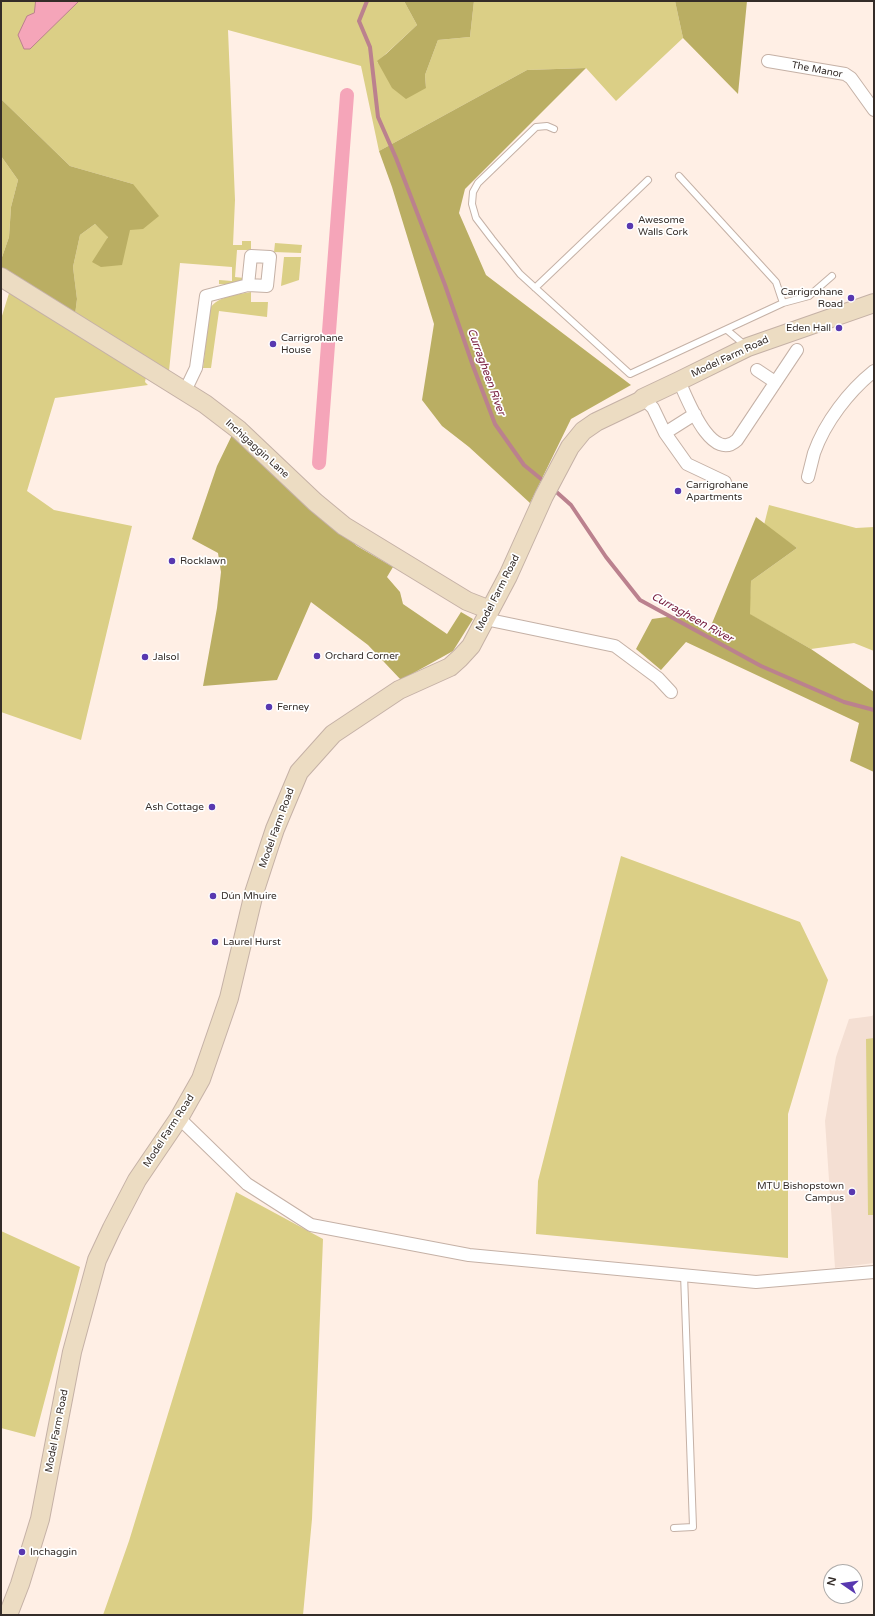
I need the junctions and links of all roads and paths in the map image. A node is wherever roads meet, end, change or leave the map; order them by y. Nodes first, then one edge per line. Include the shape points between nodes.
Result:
1 (768, 61) dead end
2 (874, 110) edge
3 (554, 129) dead end
4 (679, 176) dead end
5 (648, 180) dead end
6 (832, 276) dead end
7 (1, 277) edge
8 (248, 285) dead end
9 (535, 288) junction
10 (783, 303) junction
11 (874, 303) edge
12 (727, 330) junction
13 (748, 347) junction
14 (797, 350) dead end
15 (757, 370) dead end
16 (874, 371) edge
17 (680, 381) junction
18 (776, 382) junction
19 (185, 391) junction
20 (643, 398) junction
21 (695, 414) junction
22 (665, 433) junction
23 (808, 477) dead end
24 (725, 482) dead end
25 (487, 614) junction
26 (671, 692) dead end
27 (179, 1118) junction
28 (874, 1272) edge
29 (684, 1274) junction
30 (674, 1528) dead end
31 (8, 1615) edge

1 - 2 street, The Manor via 845,74 851,78
3 - 9 lane via 547,126 536,127 478,183 473,192 472,204 476,218 520,274
4 - 10 lane via 776,282
5 - 9 lane
6 - 10 lane via 809,296
7 - 19 main road, Inchigaggin Lane
8 - 19 street via 206,296 196,368
9 - 12 lane via 630,374
10 - 12 lane
11 - 13 main road, Model Farm Road
12 - 13 lane
13 - 17 main road, Model Farm Road
14 - 18 street
15 - 18 street
16 - 23 street via 843,403 825,430 814,453
17 - 20 main road, Model Farm Road
17 - 21 street
18 - 21 street via 737,440 729,445 723,445 710,437 703,430
19 - 25 main road, Inchigaggin Lane via 239,430 344,526
20 - 22 street via 653,408
20 - 25 main road, Model Farm Road via 596,422 583,431 570,447
21 - 22 street
22 - 24 street via 688,464
25 - 26 street via 615,646 658,678
25 - 27 main road, Model Farm Road via 470,646 450,667 399,690 332,734 299,772 267,853 254,894 229,998 201,1079
27 - 29 street via 247,1184 310,1225 469,1255
27 - 31 main road, Model Farm Road via 137,1180 97,1260 72,1352 40,1519
28 - 29 street via 756,1282
29 - 30 lane via 692,1527

